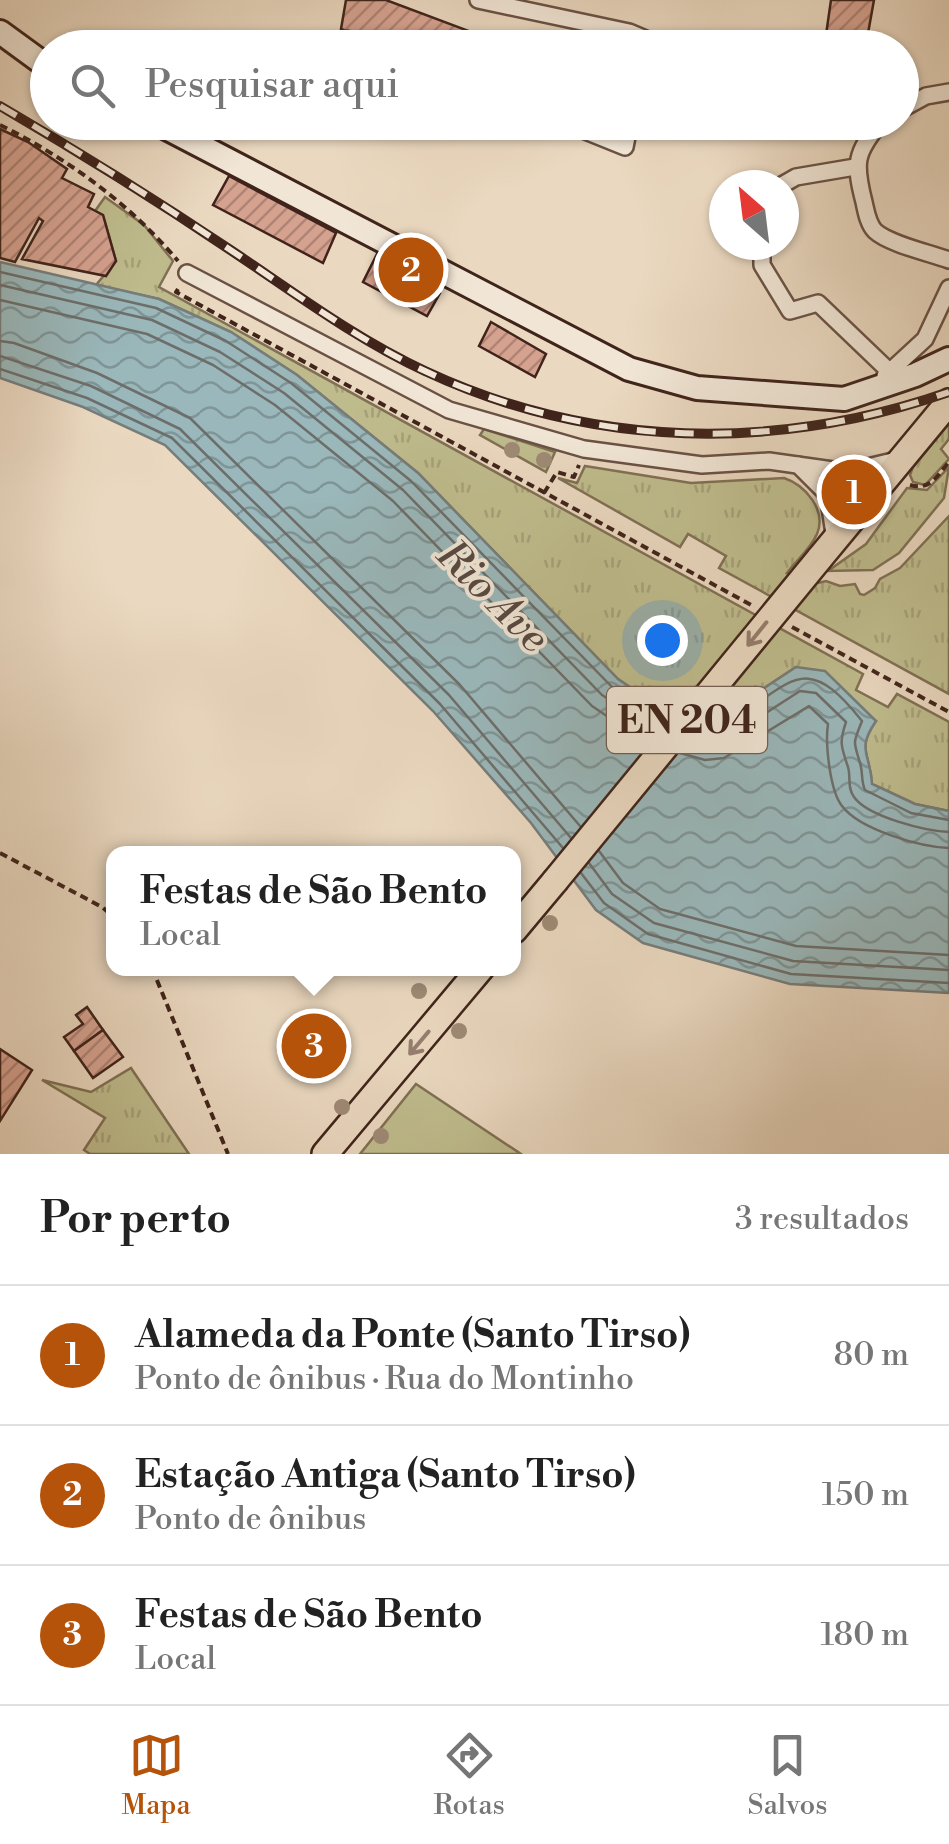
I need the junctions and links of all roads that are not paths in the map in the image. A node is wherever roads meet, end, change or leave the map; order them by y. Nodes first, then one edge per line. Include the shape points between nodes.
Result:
1 (478, 0) edge
2 (620, 30) edge
3 (0, 32) edge
4 (30, 53) edge
5 (949, 92) edge
6 (919, 100) edge
7 (189, 140) edge
8 (607, 140) edge
9 (626, 140) edge
10 (866, 140) edge
11 (855, 167) junction
12 (799, 176) edge
13 (762, 260) edge
14 (949, 260) edge
15 (188, 272) road end
16 (949, 288) edge
17 (925, 339) junction
18 (940, 363) edge
19 (890, 372) junction
20 (863, 392) junction
21 (949, 402) edge
22 (798, 464) junction
23 (905, 472) junction
24 (827, 550) junction
25 (521, 922) edge
26 (475, 976) edge
27 (325, 1154) edge

1 - 2 street
3 - 4 street
5 - 6 street
7 - 20 street via 629,370 697,388 844,399
8 - 9 street via 625,147
10 - 11 street
11 - 12 street
11 - 14 street via 874,230
13 - 19 street via 790,311 818,303
15 - 22 street via 449,410 584,449 702,465
16 - 17 street
17 - 18 street
17 - 19 street
18 - 20 street
19 - 20 street
21 - 23 main road, EN 204
22 - 23 street
22 - 24 street via 828,495
23 - 24 main road, EN 204
24 -> 25 main road, EN 204, bridge
26 -> 27 main road

